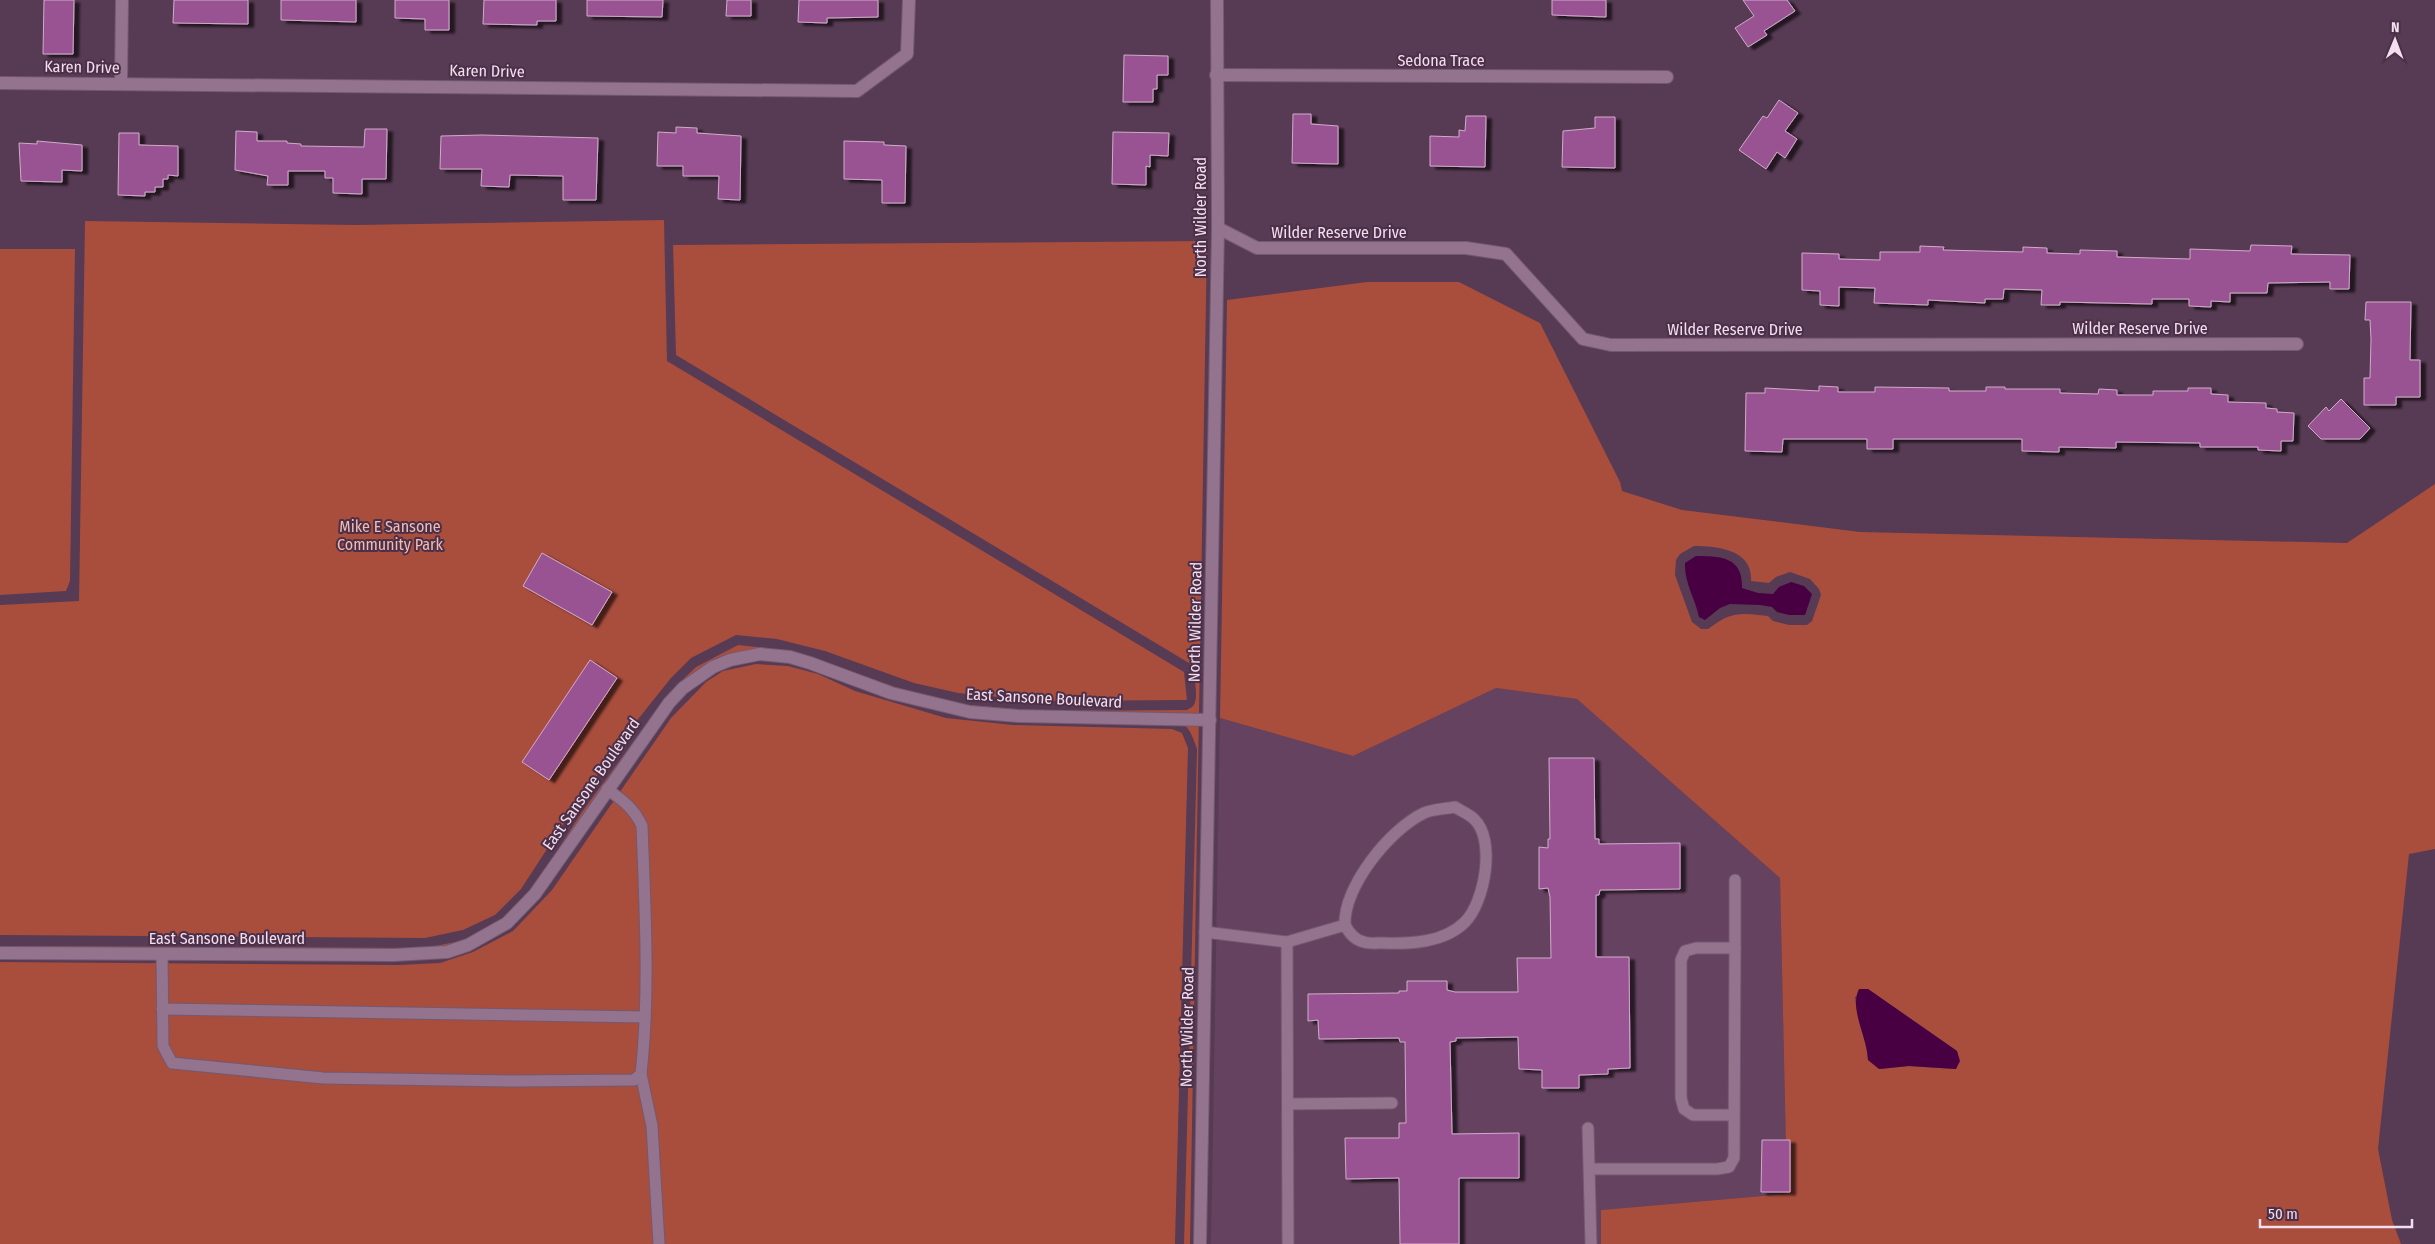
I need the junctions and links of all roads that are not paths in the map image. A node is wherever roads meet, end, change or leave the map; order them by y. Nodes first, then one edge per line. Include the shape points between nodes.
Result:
1 (122, 0) edge
2 (909, 0) edge
3 (1217, 0) edge
4 (1216, 75) junction
5 (1667, 77) dead end
6 (0, 83) edge
7 (122, 84) junction
8 (1218, 228) junction
9 (2297, 344) dead end
10 (1210, 720) junction
11 (607, 789) junction
12 (1735, 880) dead end
13 (1345, 925) junction
14 (1205, 932) junction
15 (1287, 942) junction
16 (1735, 948) junction
17 (0, 953) edge
18 (162, 954) junction
19 (162, 1009) junction
20 (645, 1017) junction
21 (641, 1074) junction
22 (1392, 1103) dead end
23 (1288, 1104) junction
24 (1734, 1116) junction
25 (1588, 1128) dead end
26 (1590, 1169) junction
27 (659, 1244) edge
28 (1200, 1244) edge
29 (1288, 1244) edge
30 (1591, 1244) edge

1 - 7 street
2 - 7 street, Karen Drive via 907,54 857,90
3 - 4 street, North Wilder Road
4 - 5 street, Sedona Trace
4 - 8 street, North Wilder Road
6 - 7 street, Karen Drive
8 - 9 street, Wilder Reserve Drive via 1257,248 1466,248 1506,254 1582,339 1610,345
8 - 10 street, North Wilder Road
10 - 11 street, East Sansone Boulevard via 970,712 891,693 790,658 760,654 713,667 683,688
10 - 14 street, North Wilder Road
11 - 18 street, East Sansone Boulevard via 535,894 507,923 468,946 446,952 394,955
11 - 20 lane via 629,804 642,826
12 - 16 lane
13 - 13 lane via 1344,912 1358,879 1396,832 1425,813 1455,807 1475,819 1485,837 1486,870 1478,900 1466,922 1446,934 1416,944 1364,943 1351,936
13 - 15 lane
14 - 15 lane
14 - 28 street, North Wilder Road
15 - 23 lane
16 - 24 lane
16 - 24 lane via 1696,948 1685,951 1681,960 1681,1098 1684,1109 1693,1115
17 - 18 street, East Sansone Boulevard
18 - 19 lane
19 - 20 lane
19 - 21 lane via 163,1046 172,1062 323,1078 634,1080
20 - 21 lane
21 - 27 lane via 652,1126
22 - 23 lane
23 - 29 lane
24 - 26 lane via 1734,1158 1729,1167 1717,1170
25 - 26 lane
26 - 30 lane

